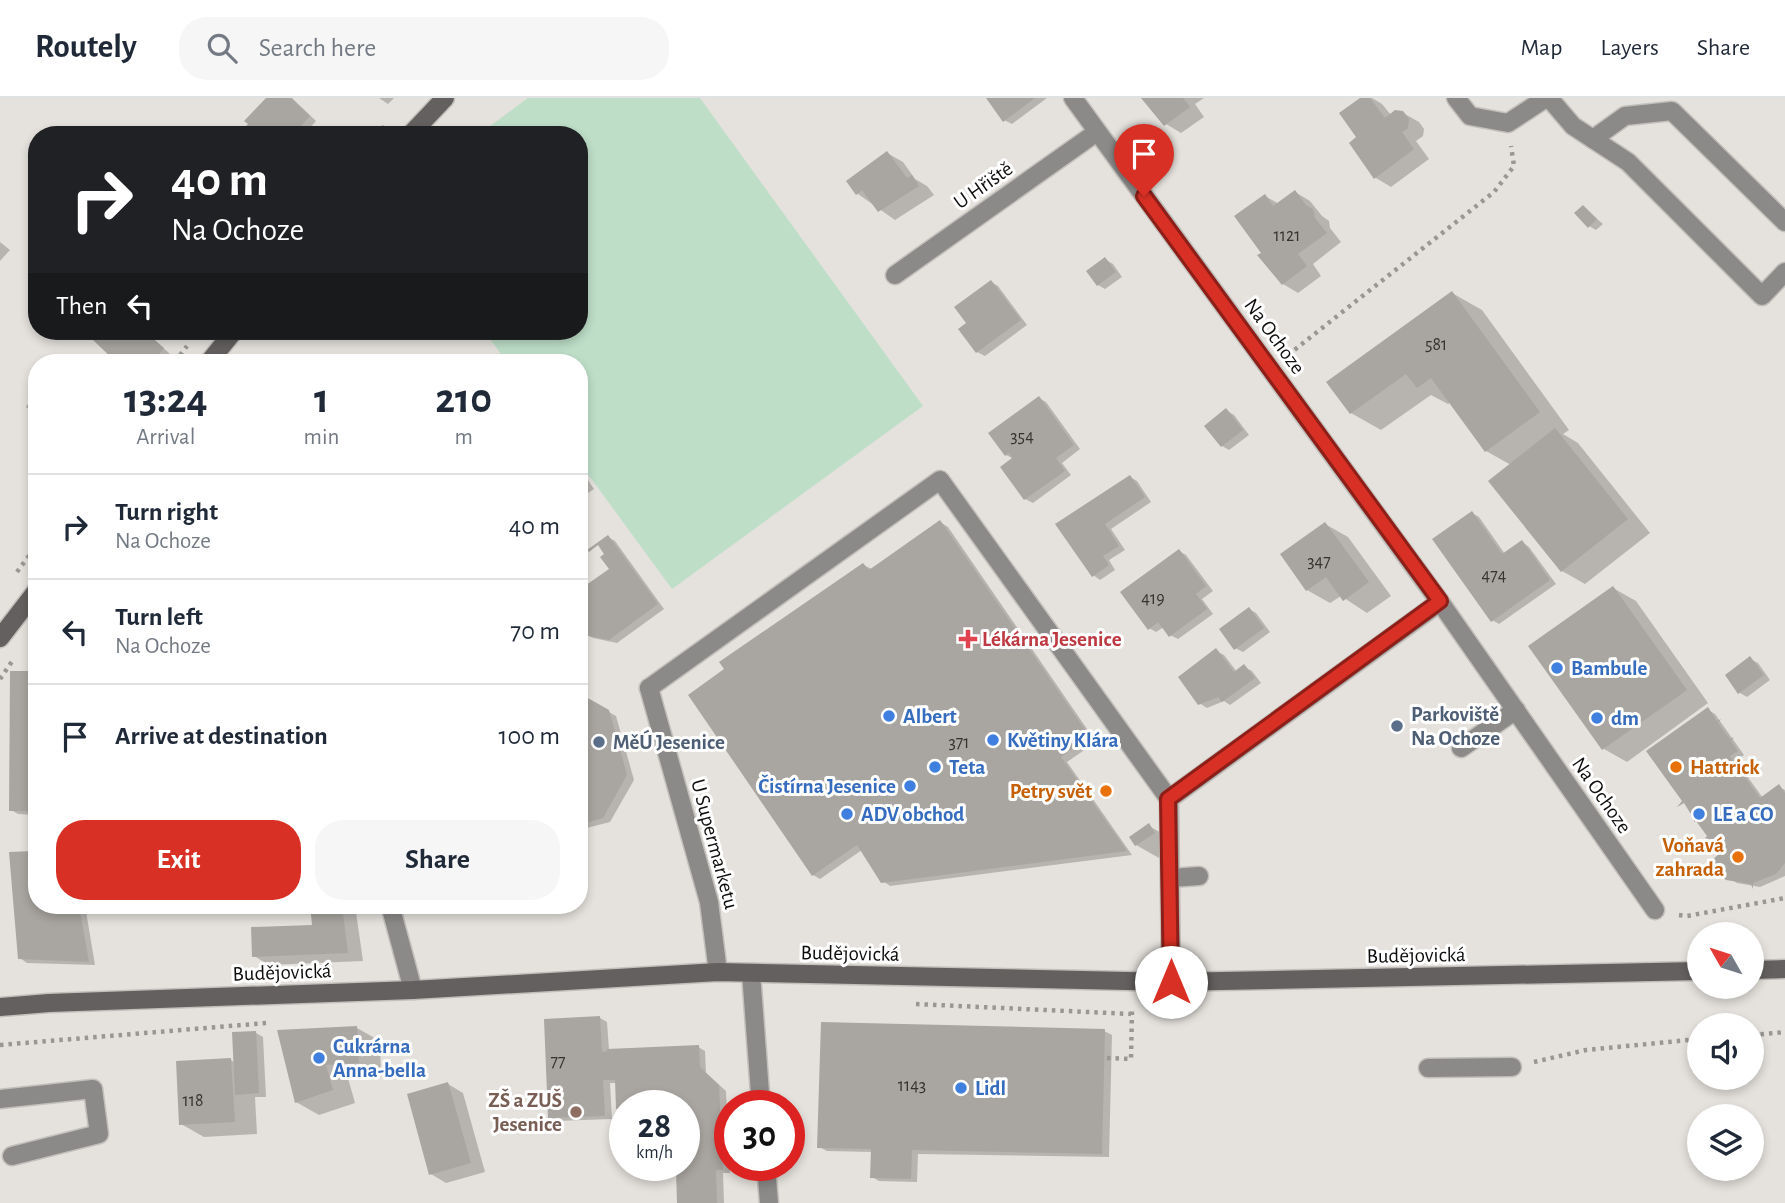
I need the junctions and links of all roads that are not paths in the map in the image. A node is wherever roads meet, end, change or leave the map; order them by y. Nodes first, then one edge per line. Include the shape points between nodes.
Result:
1 (444, 98) edge
2 (1073, 98) edge
3 (1456, 98) edge
4 (1548, 98) edge
5 (418, 126) edge
6 (1097, 132) junction
7 (1592, 139) junction
8 (1785, 222) edge
9 (1785, 272) edge
10 (895, 275) dead end
11 (227, 340) edge
12 (215, 354) edge
13 (1440, 601) junction
14 (28, 602) edge
15 (0, 638) edge
16 (1516, 710) junction
17 (1461, 748) dead end
18 (1168, 799) junction
19 (1199, 876) dead end
20 (1171, 878) junction
21 (1655, 910) road end
22 (393, 914) edge
23 (1764, 970) edge
24 (1785, 970) edge
25 (1687, 971) edge
26 (718, 972) junction
27 (751, 973) junction
28 (1171, 982) junction
29 (414, 990) junction
30 (0, 1007) edge
31 (1512, 1067) road end
32 (1428, 1068) dead end
33 (760, 1090) edge
34 (0, 1099) edge
35 (12, 1156) dead end
36 (767, 1181) edge
37 (769, 1203) edge

1 - 5 main road
2 - 6 street, Na Ochoze
3 - 4 street via 1469,116 1508,123
4 - 7 street
6 - 10 street, U Hřiště
6 - 13 street, Na Ochoze
7 - 8 street via 1625,116 1672,111
7 - 9 street via 1628,162 1762,296
11 - 12 main road
13 - 16 street, Na Ochoze
13 - 18 street
14 - 15 main road
16 - 17 street
16 - 21 street, Na Ochoze
18 - 20 street
18 - 26 street, U Supermarketu via 940,480 649,688 709,902
19 - 20 street
20 - 28 street
22 - 29 street
23 - 24 main road
25 - 28 main road, Budějovická
26 - 27 main road, Budějovická
26 - 29 main road, Budějovická
27 - 28 main road, Budějovická
27 - 33 street
29 - 30 main road, Budějovická
31 - 32 street
34 - 35 street via 93,1089 99,1134
36 - 37 street

